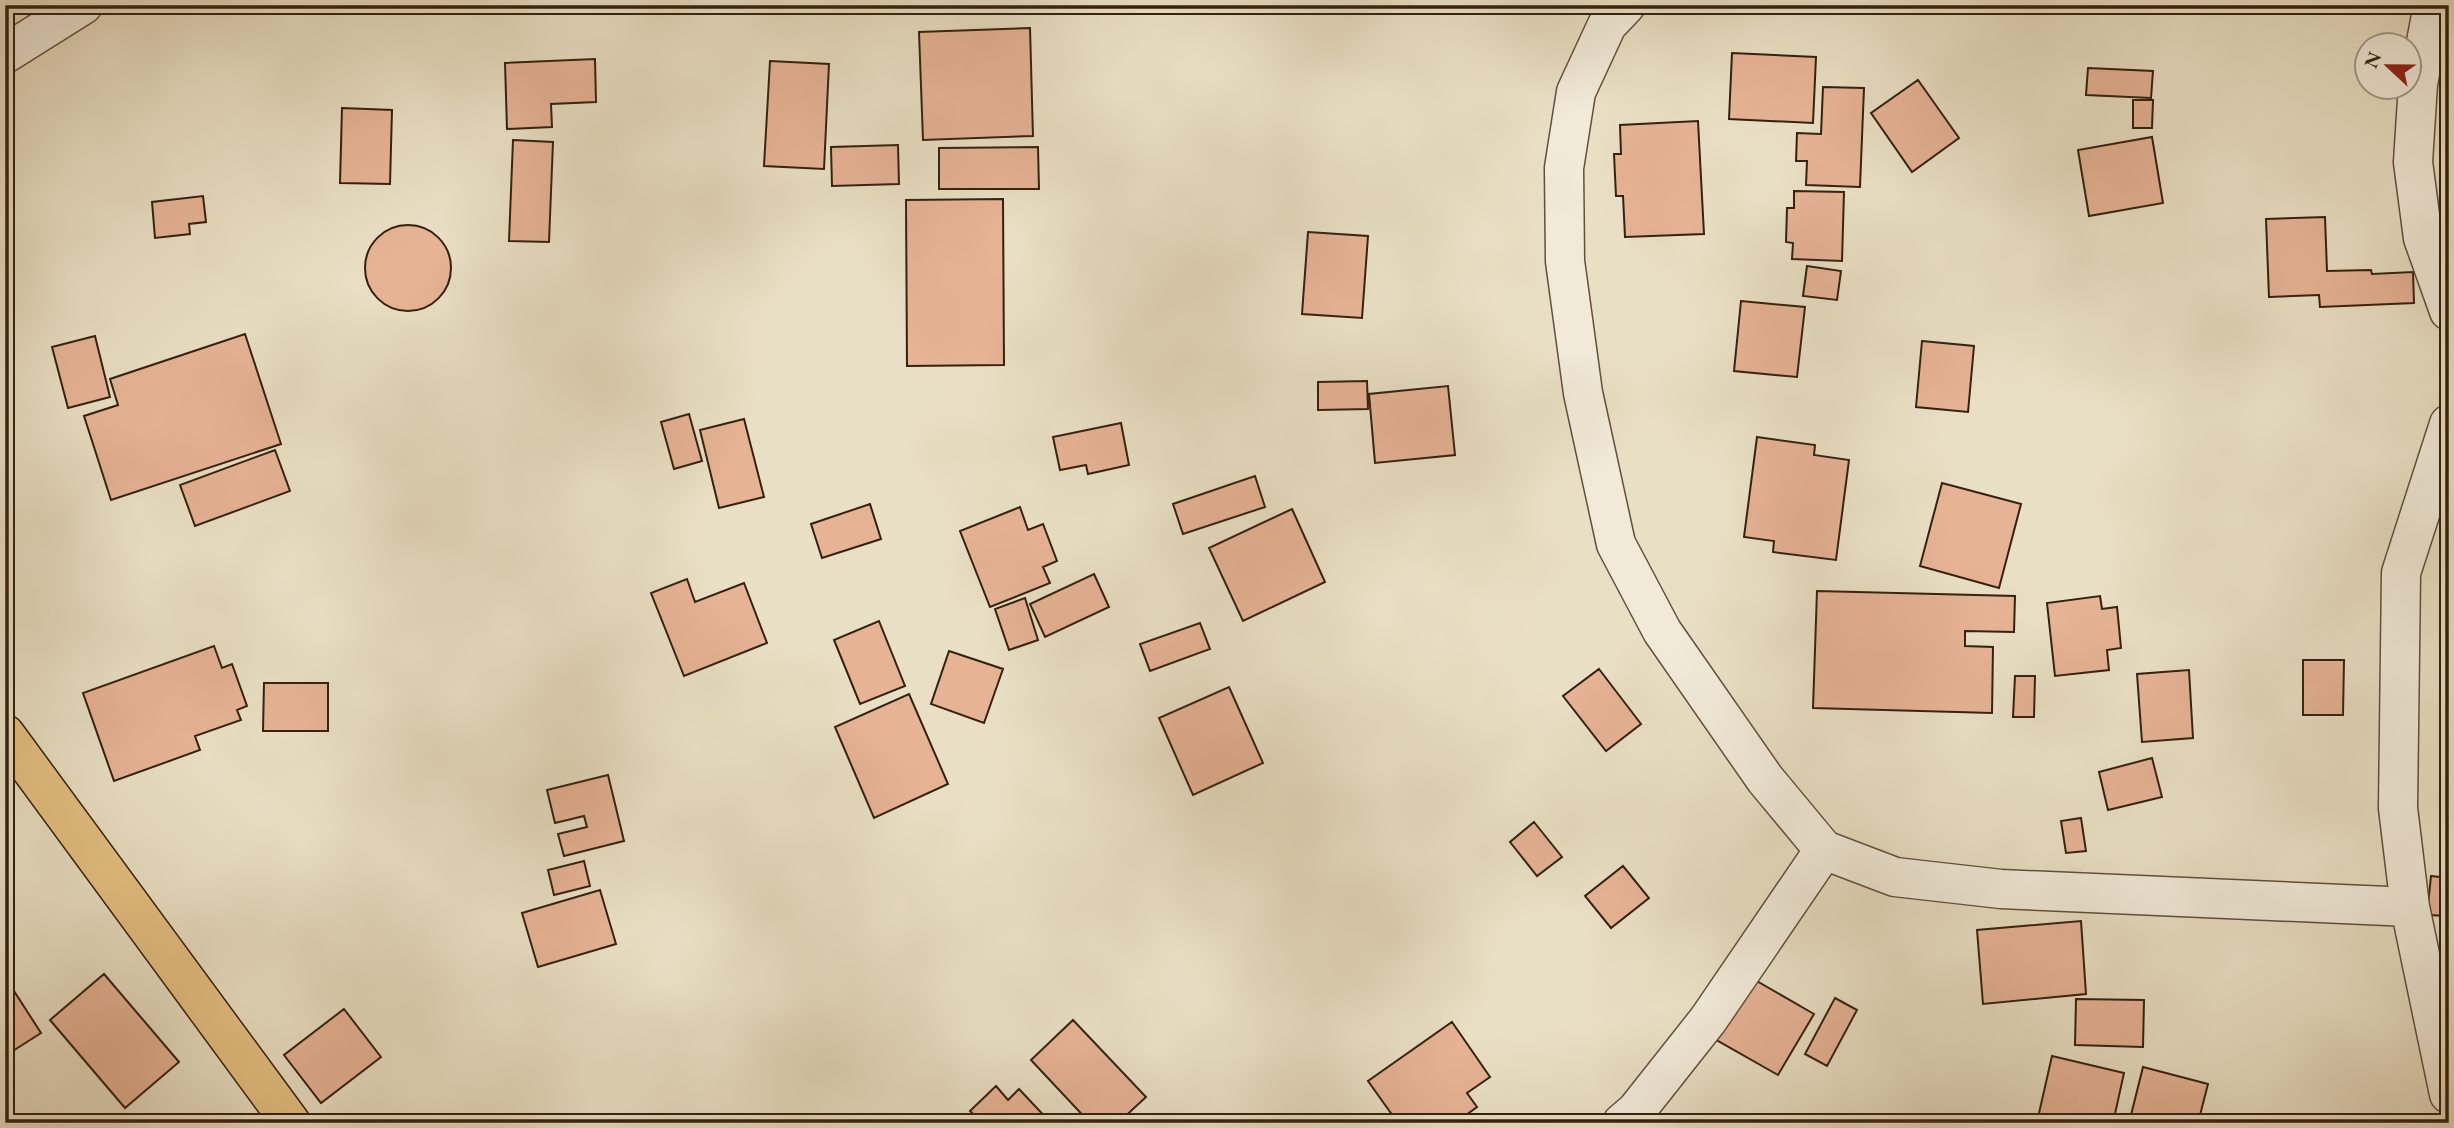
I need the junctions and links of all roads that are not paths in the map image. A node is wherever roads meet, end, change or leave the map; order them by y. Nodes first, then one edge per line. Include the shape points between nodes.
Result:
1 (83, 5) edge
2 (1626, 5) edge
3 (2433, 5) edge
4 (5, 54) edge
5 (2449, 311) edge
6 (2449, 424) edge
7 (5, 734) edge
8 (1824, 850) junction
9 (2410, 907) junction
10 (2449, 1094) edge
11 (291, 1123) edge
12 (1622, 1123) edge

1 - 4 street
2 - 8 street via 1607,25 1576,92 1564,168 1565,261 1579,366 1616,544 1662,631 1765,779
3 - 5 street via 2418,84 2413,162 2423,238
6 - 9 street via 2401,573 2398,808
7 - 11 main road
8 - 9 street via 1895,877 2001,889
8 - 12 street via 1708,1020
9 - 10 street

